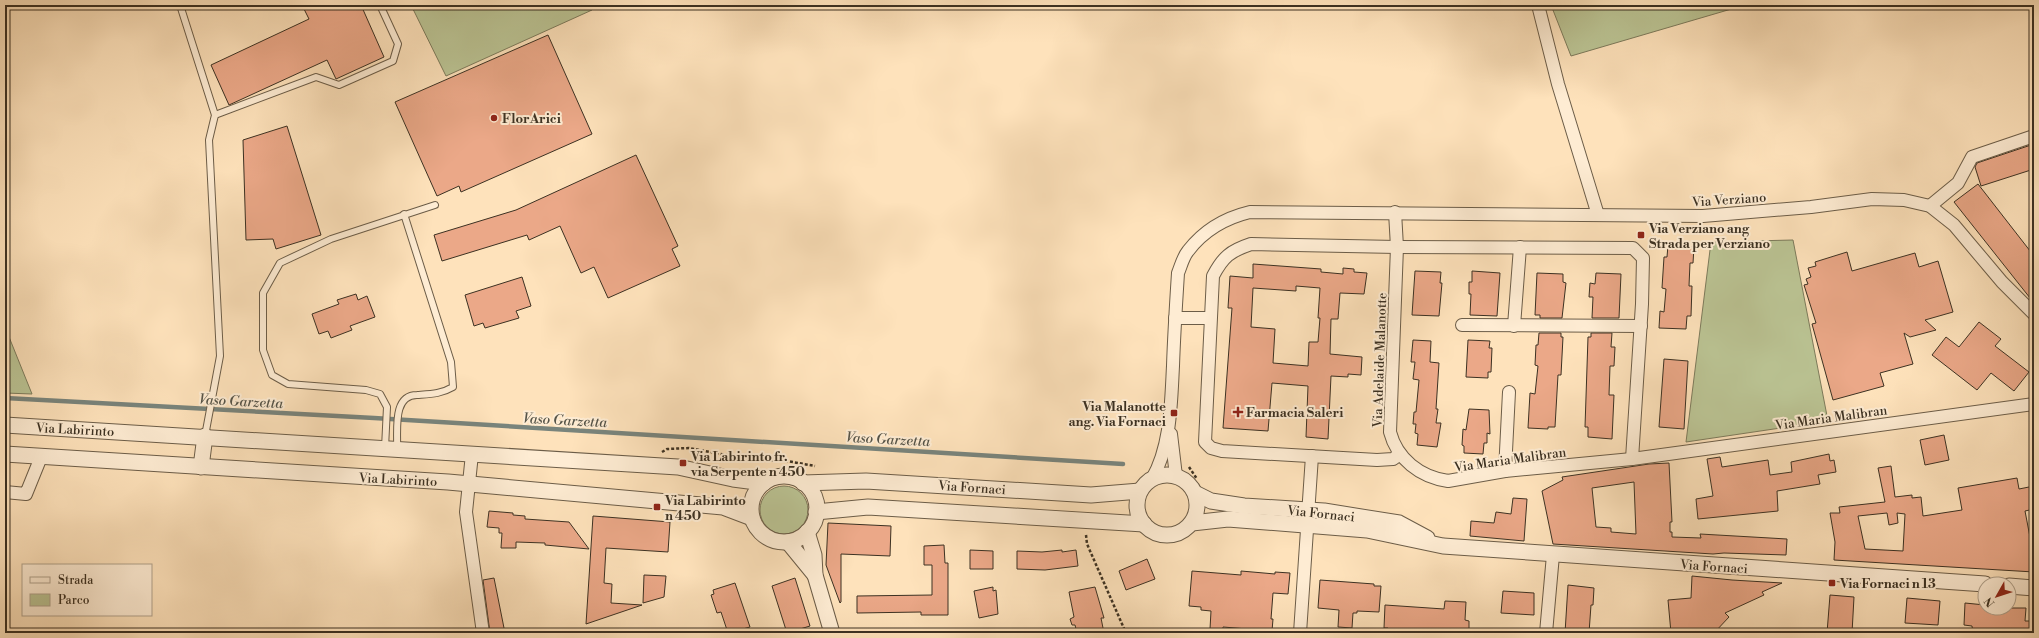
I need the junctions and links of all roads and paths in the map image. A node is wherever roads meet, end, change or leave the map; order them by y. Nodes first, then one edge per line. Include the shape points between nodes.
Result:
1 (180, 5) edge
2 (380, 5) edge
3 (1538, 5) edge
4 (215, 116) junction
5 (2034, 136) edge
6 (435, 205) dead end
7 (1930, 206) junction
8 (1396, 212) junction
9 (404, 214) junction
10 (1598, 215) junction
11 (1397, 247) junction
12 (1520, 247) junction
13 (2034, 314) edge
14 (1175, 318) junction
15 (1210, 318) junction
16 (1462, 325) dead end
17 (1514, 326) junction
18 (1641, 326) junction
19 (1509, 392) dead end
20 (2034, 404) edge
21 (1170, 415) junction
22 (5, 425) edge
23 (205, 436) junction
24 (391, 449) junction
25 (5, 454) edge
26 (472, 454) junction
27 (1400, 454) junction
28 (1312, 456) junction
29 (41, 457) junction
30 (1632, 459) junction
31 (201, 467) junction
32 (1505, 471) junction
33 (1176, 476) junction
34 (1152, 479) junction
35 (764, 483) junction
36 (804, 483) junction
37 (469, 484) junction
38 (1140, 491) junction
39 (5, 492) edge
40 (1195, 493) junction
41 (1308, 510) junction
42 (816, 512) junction
43 (752, 518) junction
44 (1086, 520) junction
45 (1192, 523) junction
46 (1144, 524) junction
47 (1306, 526) junction
48 (807, 532) junction
49 (788, 542) junction
50 (1443, 546) junction
51 (1553, 555) junction
52 (815, 575) junction
53 (1977, 583) edge
54 (2017, 587) edge
55 (2034, 588) edge
56 (484, 633) edge
57 (832, 633) edge
58 (1126, 633) edge
59 (1300, 633) edge
60 (1546, 633) edge

1 - 4 lane
2 - 4 lane via 398,44 393,61 338,85 316,77
3 - 10 street via 1558,84
4 - 23 lane via 209,140 220,356
5 - 7 street via 1972,157 1958,183
6 - 9 lane
7 - 10 street, Via Verziano via 1904,200 1872,199 1703,216
7 - 13 street, Via Verziano via 1954,225 2002,282
8 - 10 street
8 - 11 street, Via Adelaide Malanotte
8 - 14 street via 1250,212 1228,219 1203,234 1187,252 1178,274
9 - 24 lane via 451,362 453,387 432,395 407,396 401,403 398,427
9 - 24 lane via 332,239 280,263 263,293 263,350 272,375 288,384 380,394 387,412 386,426
11 - 12 street
11 - 15 street via 1251,244 1234,250 1221,260 1213,276
11 - 27 street, Via Adelaide Malanotte via 1390,432
12 - 17 street
12 - 18 street via 1633,248 1643,258
14 - 15 street
14 - 21 street
15 - 28 street via 1205,442 1211,448 1222,450
16 - 17 street
17 - 18 street
18 - 30 street
19 - 32 street
20 - 30 street, Via Maria Malibran
21 - 33 street
21 - 34 street via 1164,449
22 - 23 street, Via Labirinto
23 - 24 street, Via Labirinto
23 - 31 street
24 - 26 street, Via Labirinto
25 - 29 street, Via Labirinto
26 - 35 street, Via Labirinto via 678,467
26 - 37 street
27 - 28 street via 1393,459 1377,460
27 - 32 street, Via Maria Malibran via 1408,464 1438,480 1448,481
28 - 41 street
29 - 31 street, Via Labirinto
29 - 39 street via 26,494
30 - 32 street, Via Maria Malibran
31 - 37 street, Via Labirinto
33 - 34 street via 1159,476
33 - 40 street, Via Fornaci via 1187,483
34 - 38 street
35 - 36 street, Via Fornaci via 782,476
35 - 43 street via 758,488 752,500
36 - 38 street, Via Fornaci via 866,480 1091,495
36 - 42 street via 812,493
37 - 43 street, Via Labirinto via 723,507
37 - 56 street via 466,512
38 - 46 street via 1138,512
40 - 41 street, Via Fornaci via 1211,501 1244,506
40 - 45 street via 1197,508
41 - 47 street
41 - 50 street, Via Fornaci via 1399,523
42 - 44 street, Via Fornaci via 868,507
42 - 48 street via 814,524
43 - 49 street via 764,536 776,542
44 - 46 street, Via Fornaci
44 - 58 path via 1087,544
45 - 46 street, Via Fornaci via 1179,533 1168,535 1157,534
45 - 47 street, Via Fornaci via 1228,519
47 - 50 street, Via Fornaci via 1367,530
47 - 59 street
48 - 49 street via 795,541
48 - 52 street via 814,555
49 - 52 street
50 - 51 street, Via Fornaci
51 - 53 street, Via Fornaci
51 - 60 street
52 - 57 street
54 - 55 street

